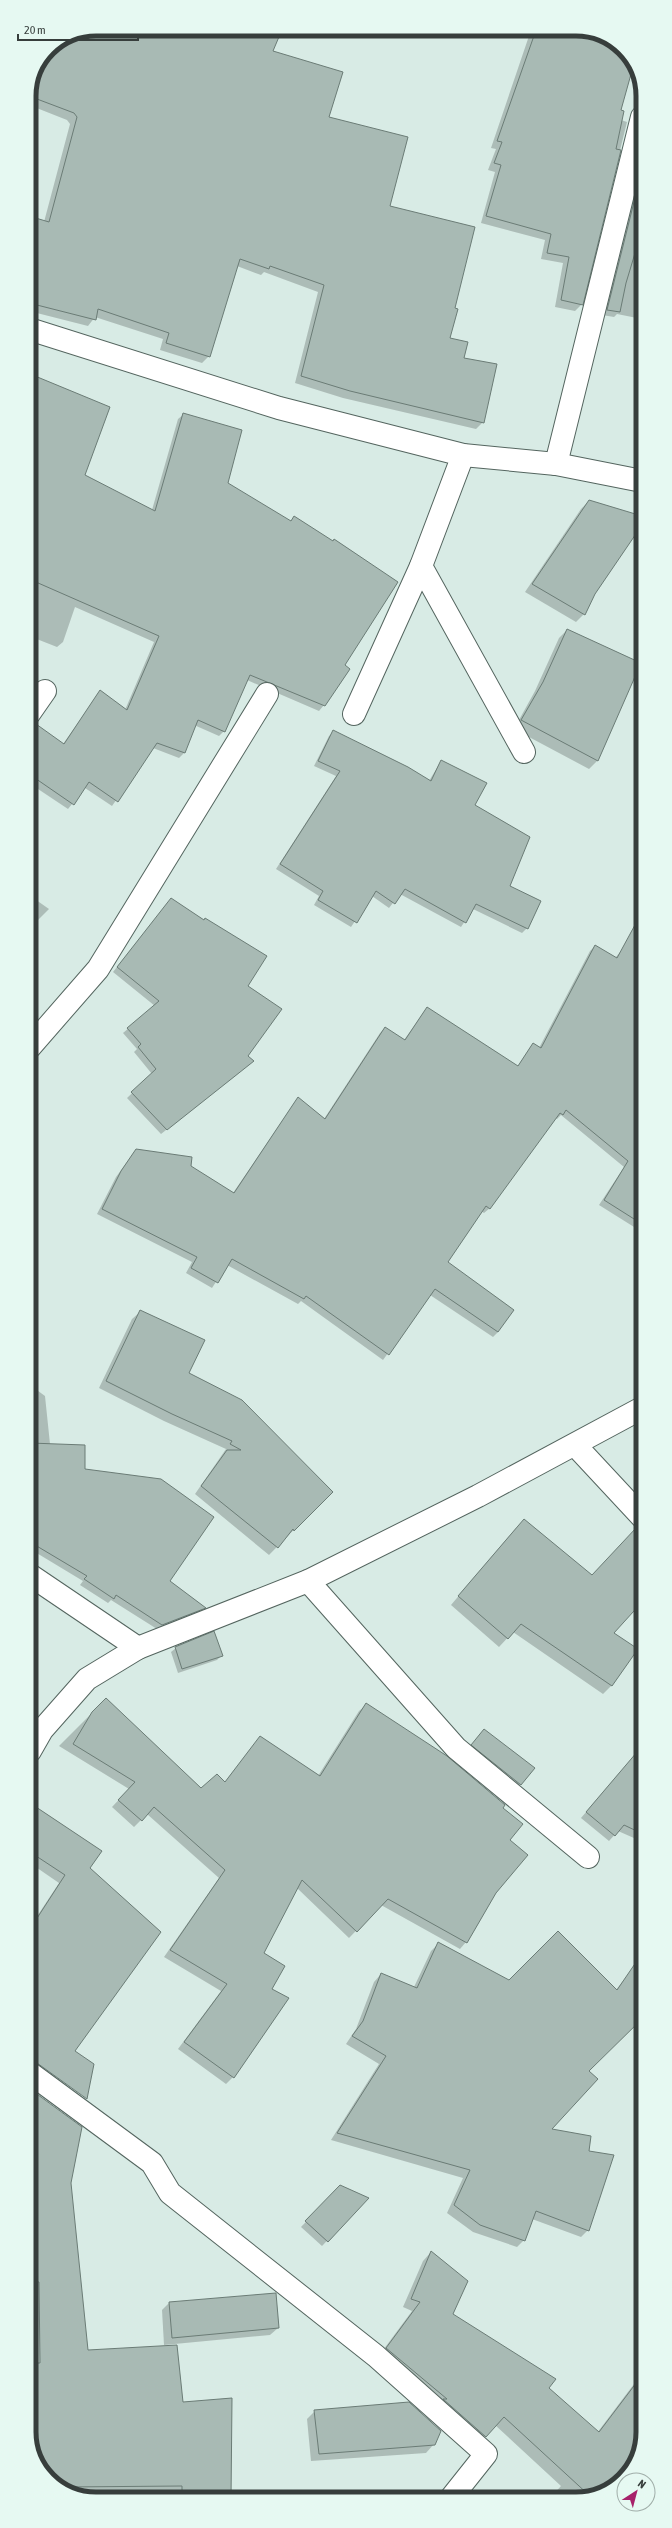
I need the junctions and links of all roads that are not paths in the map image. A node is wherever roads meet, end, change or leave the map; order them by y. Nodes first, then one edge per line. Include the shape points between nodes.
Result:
1 (636, 141) edge
2 (36, 331) edge
3 (463, 455) junction
4 (556, 464) junction
5 (636, 480) edge
6 (421, 566) junction
7 (45, 691) dead end
8 (267, 694) dead end
9 (36, 704) edge
10 (354, 714) dead end
11 (524, 752) dead end
12 (36, 1040) edge
13 (636, 1411) edge
14 (575, 1445) junction
15 (636, 1510) edge
16 (36, 1579) edge
17 (308, 1581) junction
18 (138, 1648) junction
19 (36, 1740) edge
20 (588, 1857) dead end
21 (36, 2077) edge
22 (456, 2492) edge

1 - 4 street
2 - 3 street via 279,408
3 - 4 street
3 - 6 street
4 - 5 street
6 - 10 street
6 - 11 street
7 - 9 street
8 - 12 street via 98,969
13 - 14 street
14 - 15 street
14 - 17 street
16 - 18 street
17 - 18 street
17 - 20 street via 456,1748
18 - 19 street via 87,1679 42,1730
21 - 22 street via 152,2163 170,2193 376,2356 486,2454

